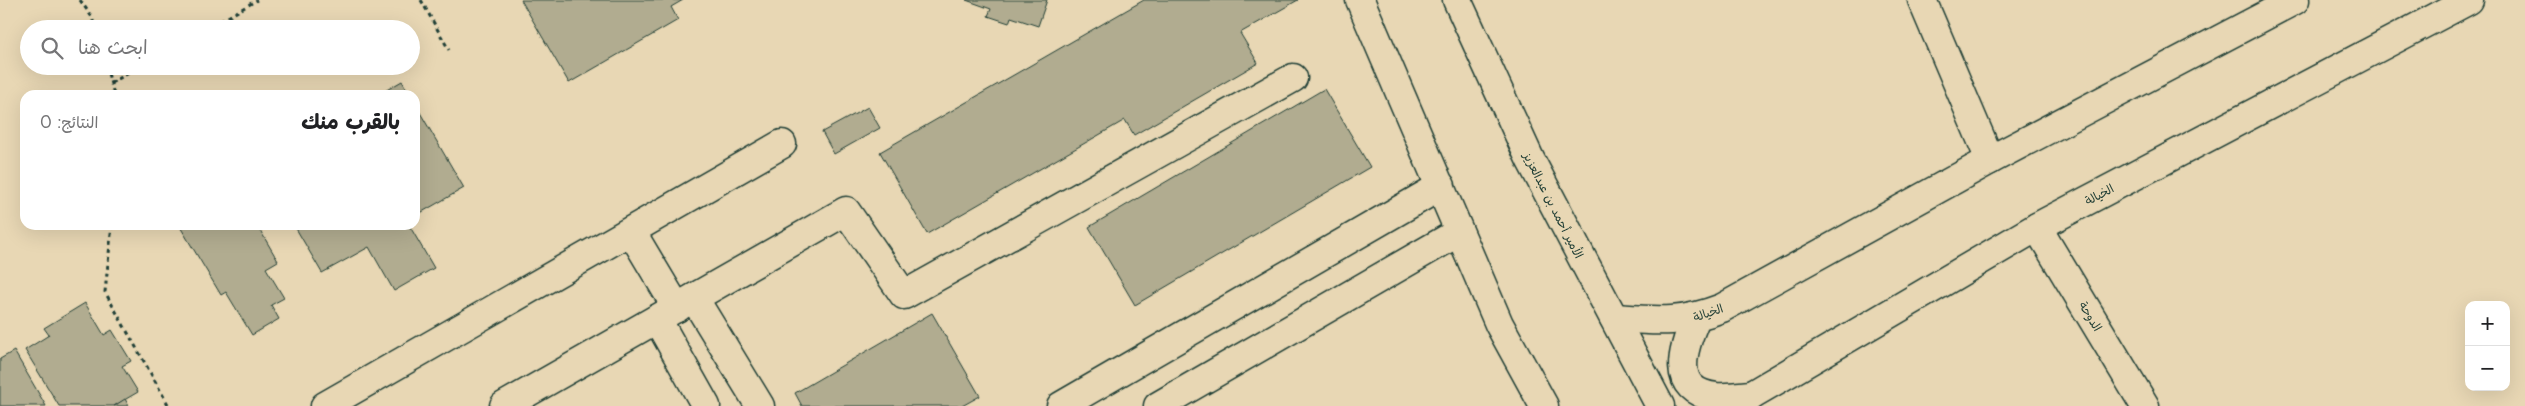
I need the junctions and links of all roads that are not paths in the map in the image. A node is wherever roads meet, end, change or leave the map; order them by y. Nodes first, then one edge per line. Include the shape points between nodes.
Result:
1 (1360, 0) edge
2 (1457, 0) edge
3 (1922, 0) edge
4 (2295, 0) edge
5 (2469, 0) edge
6 (1293, 78) dead end
7 (782, 144) dead end
8 (1990, 160) junction
9 (1441, 186) junction
10 (2037, 226) junction
11 (631, 231) junction
12 (1459, 232) junction
13 (676, 308) junction
14 (1614, 318) junction
15 (1696, 318) junction
16 (1745, 401) edge
17 (325, 406) edge
18 (504, 406) edge
19 (706, 406) edge
20 (760, 406) edge
21 (1061, 406) edge
22 (1158, 406) edge
23 (1544, 406) edge
24 (1660, 406) edge
25 (2145, 406) edge

1 - 9 street
2 - 14 street, الأمير أحمد بن عبدالعزيز via 1530,159
3 - 8 street
4 - 8 street, الخيالة
5 - 10 street, الخيالة
6 - 13 street via 904,295 846,211
7 - 11 street
8 - 15 street, الخيالة via 1722,308
9 - 12 street
9 - 21 street
10 - 16 street, الخيالة
10 - 25 street, الدوحة
11 - 13 street
11 - 17 street
12 - 22 street
12 - 23 street via 1499,324
13 - 18 street
13 - 19 street
13 - 20 street
14 - 15 street, الخيالة via 1673,321
14 - 24 street, الأمير أحمد بن عبدالعزيز
15 - 16 street via 1683,357 1683,373 1691,387 1716,397

